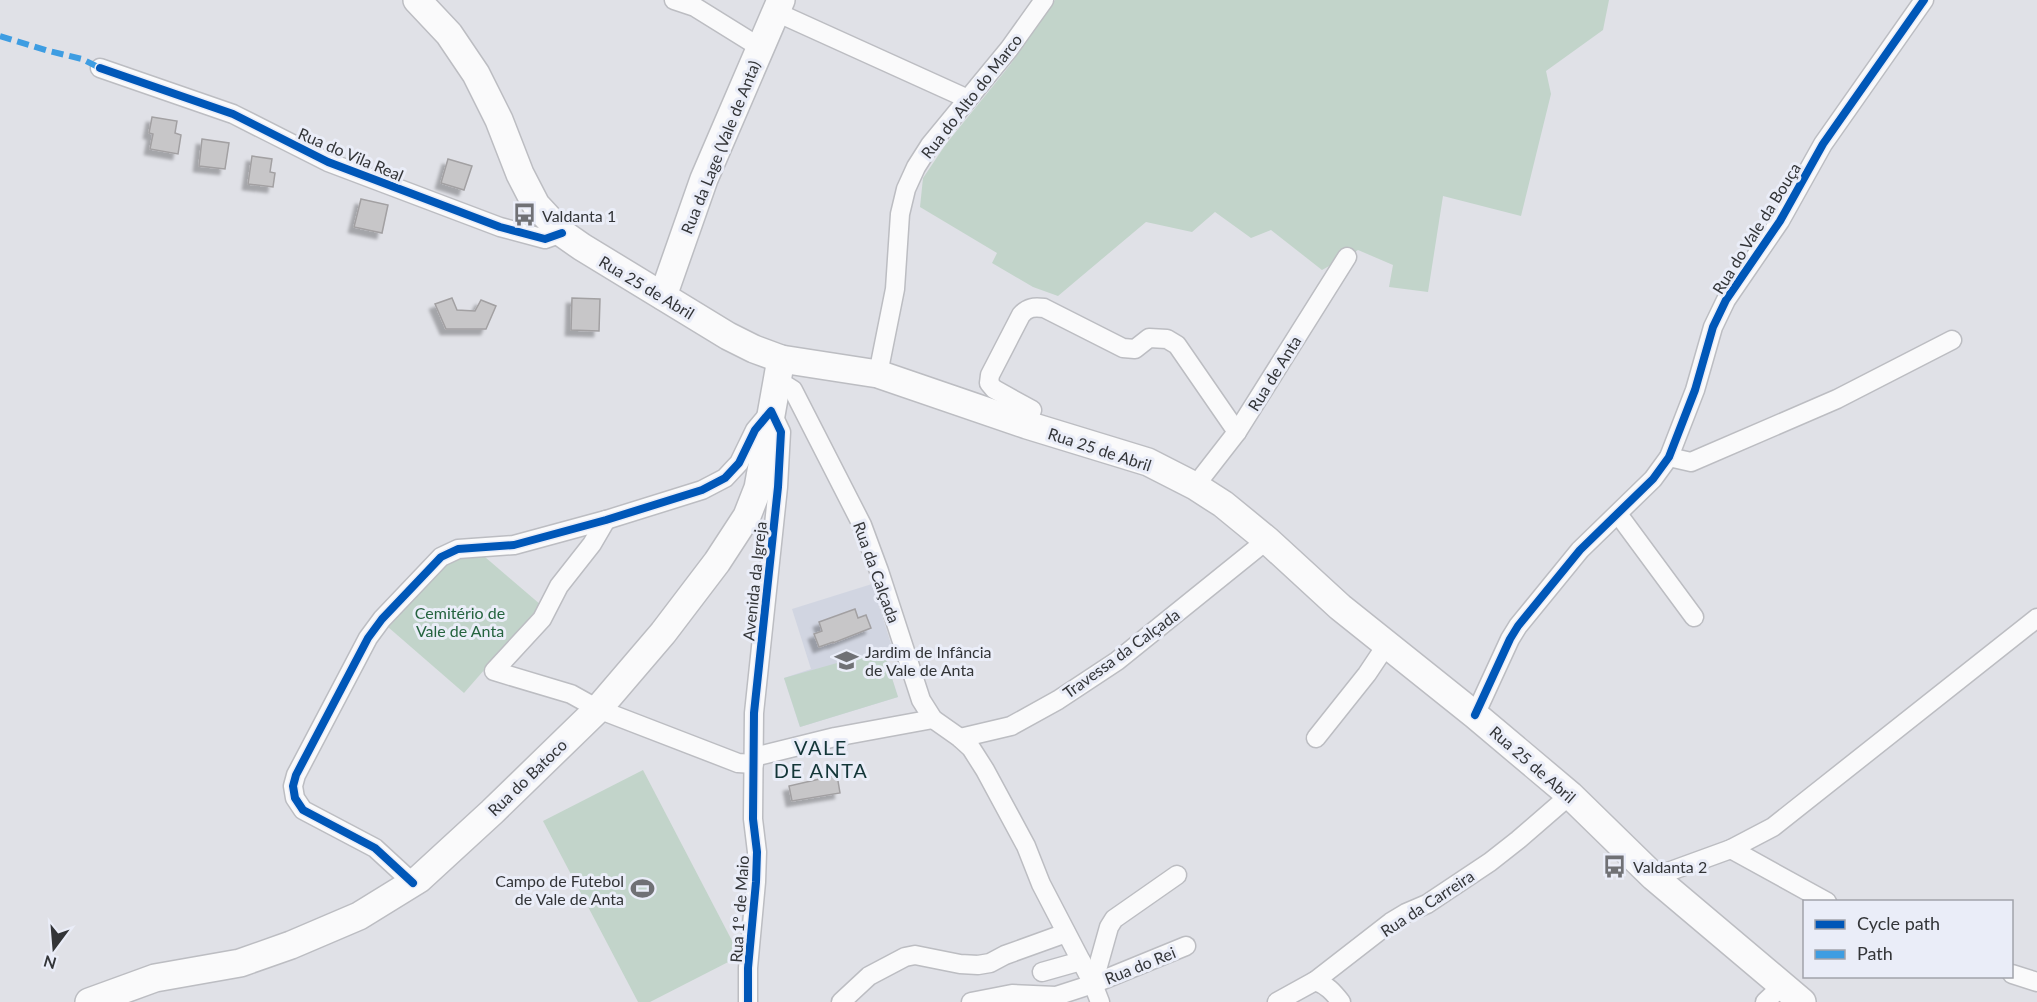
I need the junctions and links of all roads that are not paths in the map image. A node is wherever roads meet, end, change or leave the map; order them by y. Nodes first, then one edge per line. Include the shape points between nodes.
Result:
1 (674, 0) edge
2 (1044, 0) edge
3 (1924, 0) edge
4 (420, 1) edge
5 (779, 6) edge
6 (761, 48) junction
7 (100, 68) dead end
8 (968, 99) junction
9 (562, 233) junction
10 (1347, 257) dead end
11 (663, 296) junction
12 (1952, 340) dead end
13 (779, 369) junction
14 (878, 374) junction
15 (771, 411) junction
16 (1027, 425) junction
17 (1237, 432) junction
18 (1669, 457) junction
19 (1195, 486) junction
20 (1618, 514) junction
21 (606, 520) junction
22 (1267, 540) junction
23 (1694, 617) dead end
24 (2037, 618) edge
25 (1387, 644) junction
26 (598, 709) junction
27 (1475, 715) junction
28 (933, 719) junction
29 (960, 738) junction
30 (1316, 738) dead end
31 (754, 760) junction
32 (1570, 795) junction
33 (753, 819) joint
34 (1731, 849) junction
35 (1177, 875) dead end
36 (1654, 877) junction
37 (413, 883) junction
38 (1823, 900) edge
39 (1066, 933) junction
40 (1186, 946) dead end
41 (1081, 961) junction
42 (1042, 972) dead end
43 (2013, 974) edge
44 (1315, 981) junction
45 (2037, 982) edge
46 (1093, 984) junction
47 (1784, 996) edge
48 (89, 1002) edge
49 (748, 1002) edge
50 (841, 1002) edge
51 (971, 1002) edge
52 (1100, 1002) edge
53 (1277, 1002) edge
54 (1341, 1002) edge

1 - 6 street via 694,7
2 - 8 street, Rua do Alto do Marco
3 - 18 street, Rua do Vale da Bouça via 1823,144 1780,221 1726,300 1713,327 1695,390
4 - 9 main road, Rua 25 de Abril via 476,74 519,174 536,205
5 - 6 main road, Rua da Lage (Vale de Anta)
5 - 8 street
6 - 11 main road, Rua da Lage (Vale de Anta) via 705,179
7 - 9 street, Rua do Vila Real via 233,114 328,162 500,227 545,239
8 - 14 street, Rua do Alto do Marco via 930,145 906,189 900,214 895,289
9 - 11 main road, Rua 25 de Abril
10 - 17 street, Rua de Anta
11 - 13 main road, Rua 25 de Abril
12 - 18 street via 1837,399 1691,462
13 - 14 main road, Rua 25 de Abril
13 - 15 main road, Rua do Batoco
13 - 28 street, Rua da Calçada via 794,390 862,525 921,700
14 - 16 main road, Rua 25 de Abril
15 - 21 street via 755,430 739,463 725,478 702,490
15 - 26 main road, Rua do Batoco via 758,488 747,516 663,633
15 - 31 street, Avenida da Igreja via 781,432 754,713
16 - 17 street via 1032,410 994,390 989,383 1022,315 1034,307 1044,308 1124,348 1136,349 1149,338 1167,339 1177,345
16 - 19 main road, Rua 25 de Abril via 1148,462
17 - 19 street, Rua de Anta
18 - 20 street, Rua do Vale da Bouça
19 - 22 main road, Rua 25 de Abril
20 - 23 street
20 - 27 street, Rua do Vale da Bouça via 1580,550 1518,626
21 - 26 street via 559,586 542,619 494,671 570,694
21 - 37 street via 514,545 458,549 441,556 382,619 346,678 296,775 295,798 303,810 375,848
22 - 25 main road, Rua 25 de Abril via 1340,608
22 - 29 street, Travessa da Calçada via 1116,661 1058,700 1011,726
24 - 34 street via 1773,826
25 - 27 main road, Rua 25 de Abril
25 - 30 street
26 - 31 street via 738,763
26 - 37 main road, Rua do Batoco
27 - 32 main road, Rua 25 de Abril
28 - 29 street, Rua da Calçada
28 - 31 street via 834,737
29 - 39 street, Rua da Calçada via 985,770
31 - 33 street, Avenida da Igreja
32 - 36 main road, Rua 25 de Abril
32 - 44 street, Rua da Carreira via 1490,862 1391,922
33 - 49 street, Rua 1º de Maio via 757,852
34 - 36 street
34 - 38 street
35 - 46 street via 1114,919
36 - 47 main road, Rua 25 de Abril
37 - 48 main road, Rua do Batoco via 359,916 291,945 240,963 155,978
39 - 41 street, Rua da Calçada
39 - 50 street via 978,965 915,955 905,957 869,976
40 - 46 street, Rua do Rei
41 - 42 street
41 - 46 street, Rua da Calçada
43 - 45 street
44 - 53 street, Rua da Carreira
44 - 54 street via 1324,984
46 - 51 street, Rua do Rei via 1056,996 1012,994
46 - 52 street, Rua da Calçada

